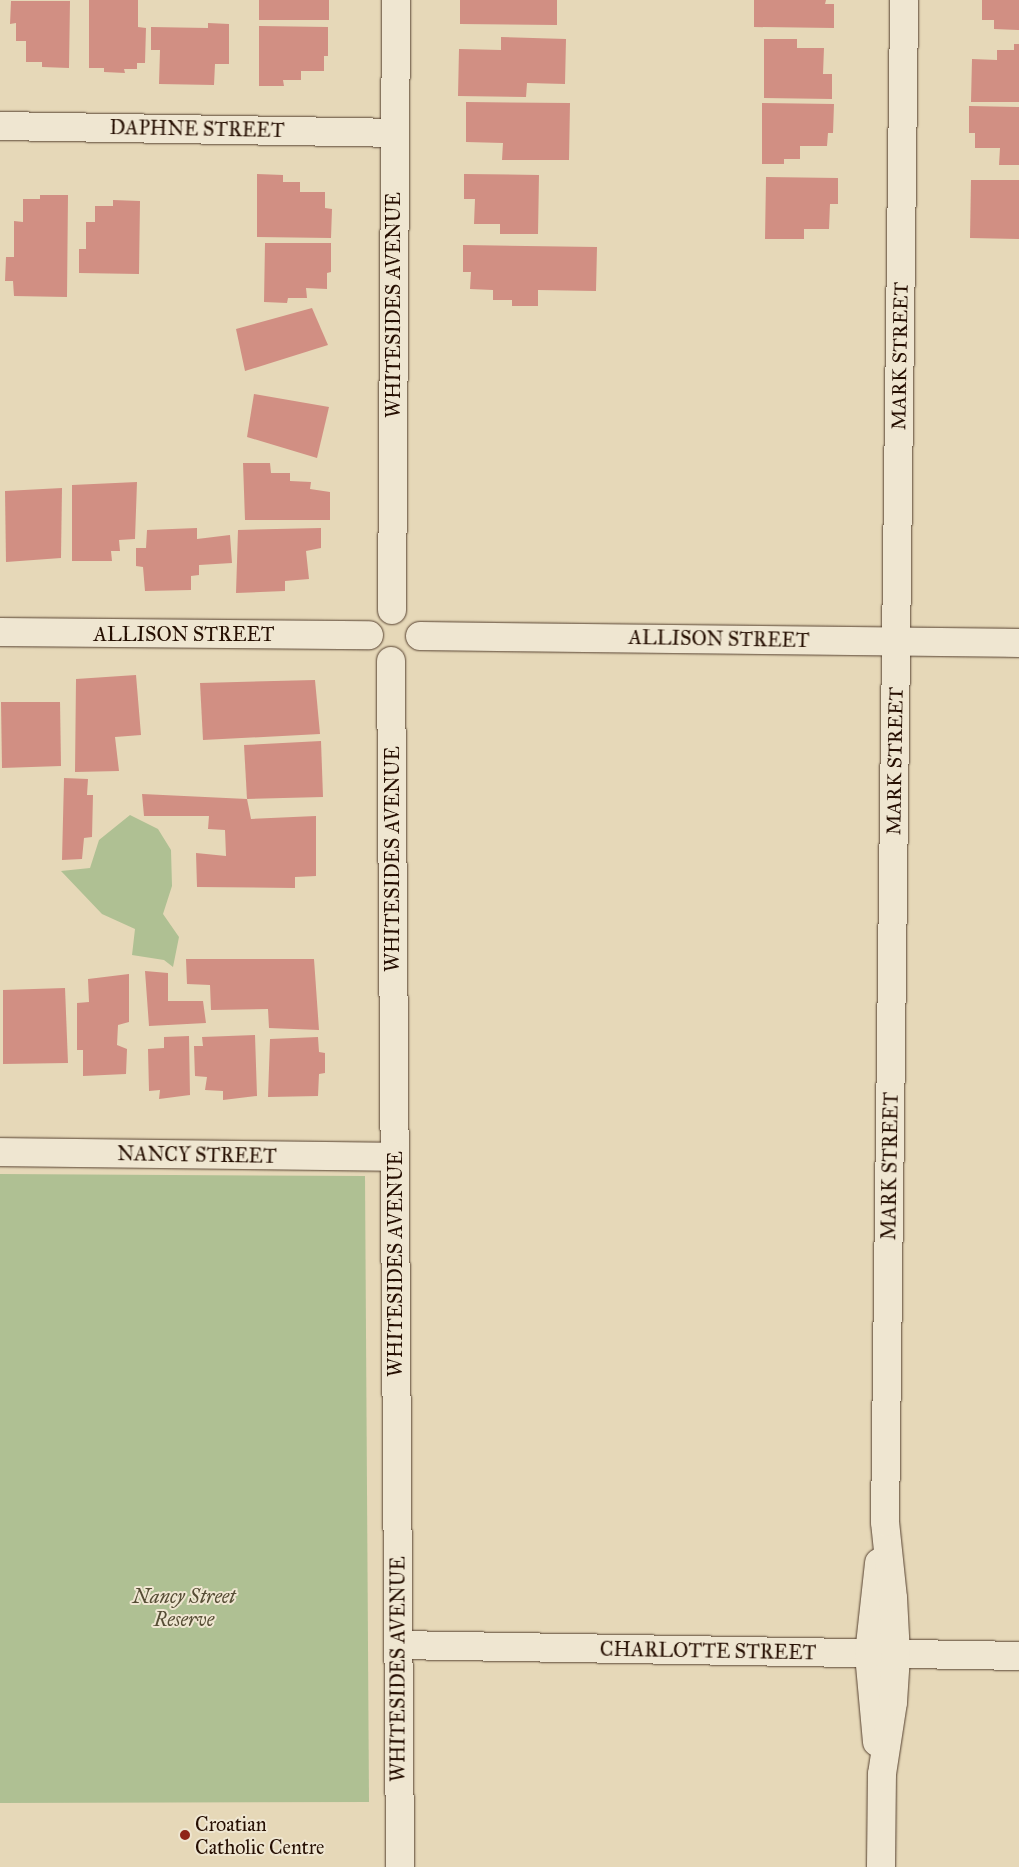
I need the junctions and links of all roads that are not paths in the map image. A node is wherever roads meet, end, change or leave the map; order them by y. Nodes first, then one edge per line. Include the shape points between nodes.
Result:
1 (396, 0) edge
2 (904, 0) edge
3 (0, 126) edge
4 (394, 133) junction
5 (392, 610) junction
6 (0, 632) edge
7 (368, 635) junction
8 (420, 636) junction
9 (896, 641) junction
10 (1019, 643) edge
11 (391, 661) junction
12 (0, 1152) edge
13 (395, 1157) junction
14 (398, 1645) junction
15 (883, 1654) junction
16 (1019, 1656) edge
17 (400, 1867) edge
18 (881, 1867) edge

1 - 4 street, WHITESIDES AVENUE
2 - 9 street, MARK STREET
3 - 4 street, DAPHNE STREET
4 - 5 street, WHITESIDES AVENUE
5 - 7 street via 375,618
5 - 8 street via 409,614 416,621
6 - 7 street, ALLISON STREET
7 - 11 street via 376,653
8 - 9 street, ALLISON STREET
8 - 11 street via 414,652 407,658
9 - 10 street, ALLISON STREET
9 - 15 street, MARK STREET via 885,1522 893,1598
11 - 13 street, WHITESIDES AVENUE
12 - 13 street, NANCY STREET
13 - 14 street, WHITESIDES AVENUE
14 - 15 street, CHARLOTTE STREET
14 - 17 street, WHITESIDES AVENUE
15 - 16 street, CHARLOTTE STREET
15 - 18 street, MARK STREET via 893,1702 882,1774

